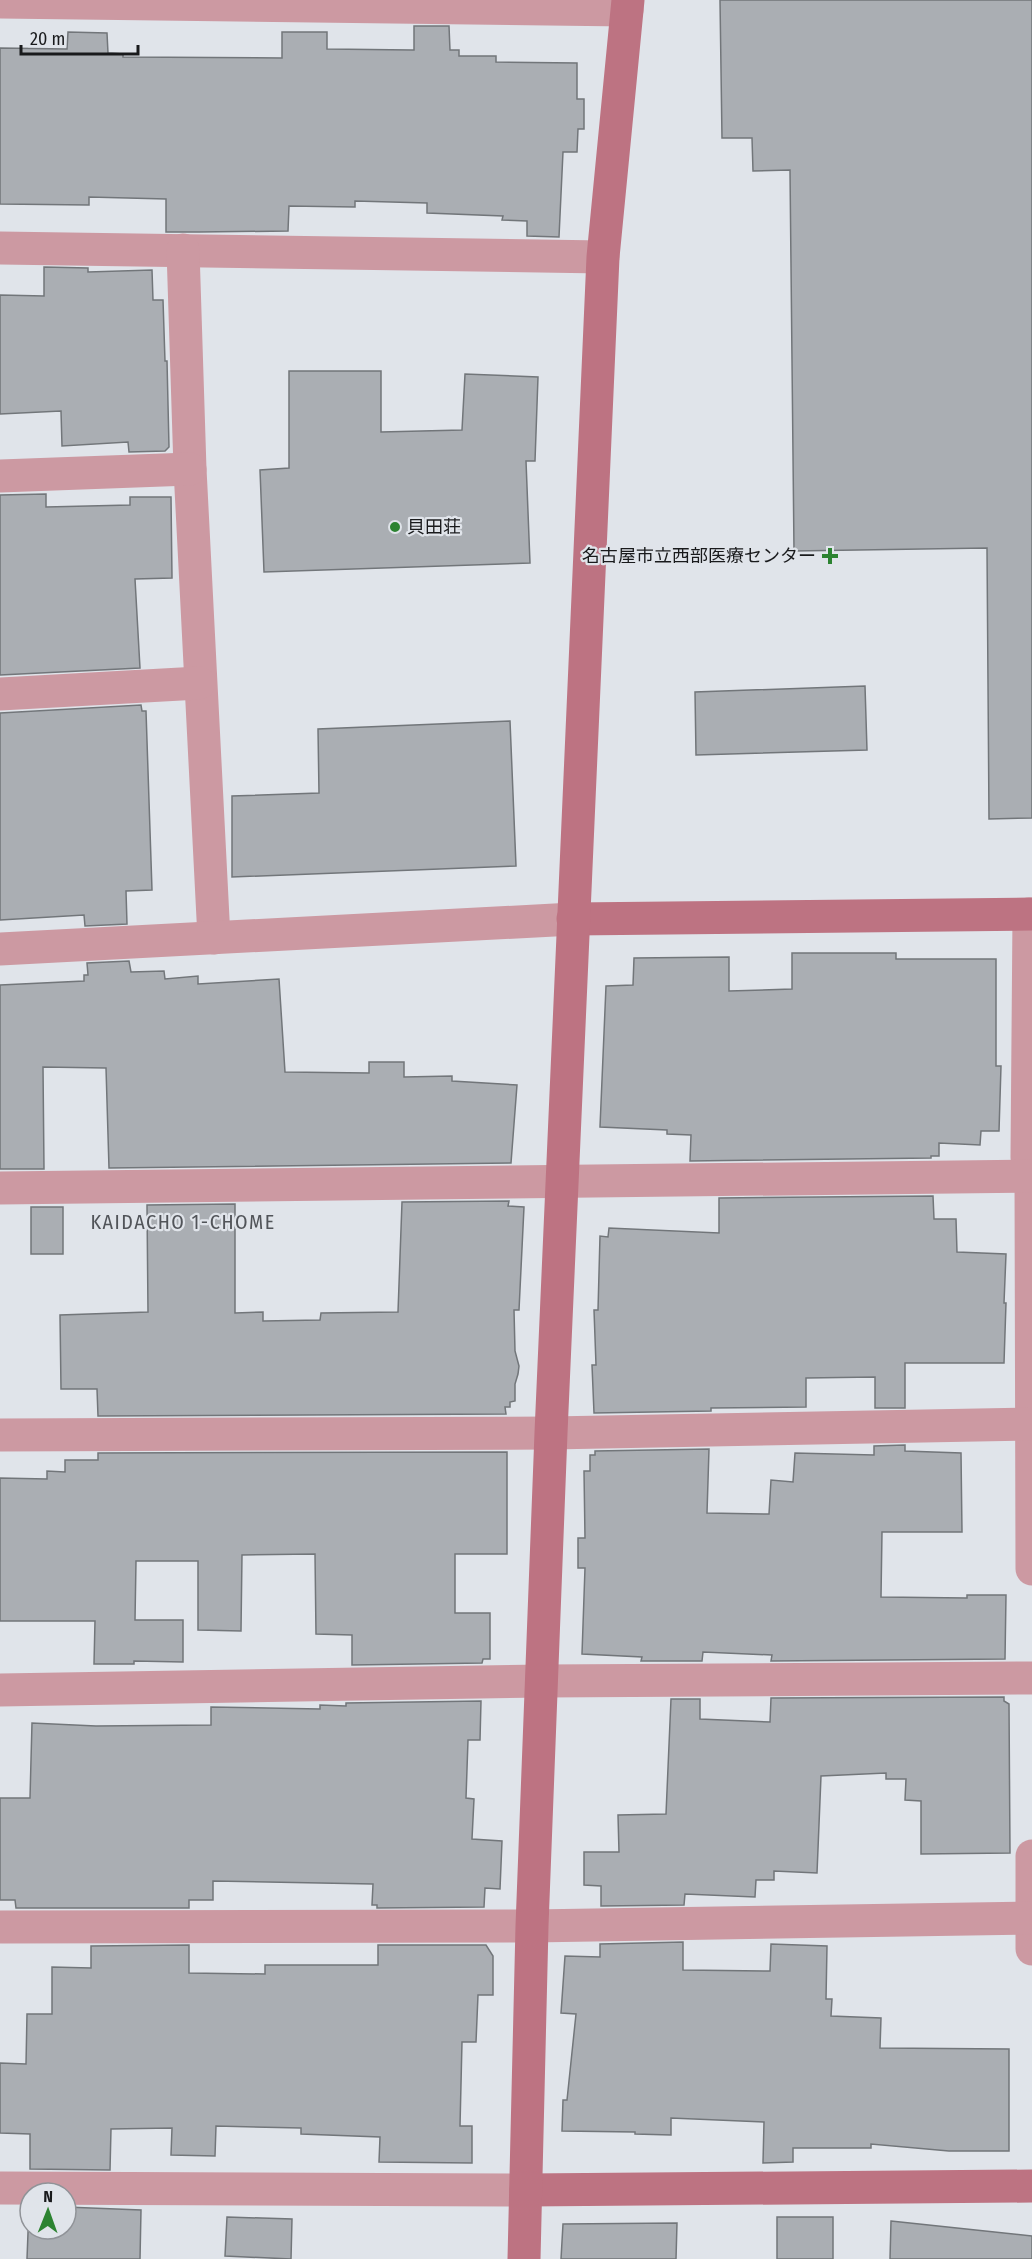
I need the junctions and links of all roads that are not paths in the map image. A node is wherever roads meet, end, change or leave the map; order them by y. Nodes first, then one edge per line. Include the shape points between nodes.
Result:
1 (0, 2) edge
2 (627, 5) edge
3 (0, 248) edge
4 (183, 250) junction
5 (603, 257) junction
6 (190, 469) junction
7 (0, 476) edge
8 (199, 683) junction
9 (0, 694) edge
10 (1030, 914) edge
11 (573, 919) junction
12 (214, 938) junction
13 (0, 949) edge
14 (1031, 1176) edge
15 (563, 1182) junction
16 (0, 1188) edge
17 (1031, 1424) edge
18 (551, 1433) junction
19 (0, 1435) edge
20 (1032, 1569) edge
21 (1032, 1678) edge
22 (543, 1681) junction
23 (0, 1690) edge
24 (1032, 1856) edge
25 (1032, 1918) edge
26 (532, 1926) junction
27 (0, 1928) edge
28 (1032, 1949) edge
29 (1032, 2186) edge
30 (0, 2188) edge
31 (526, 2190) junction
32 (524, 2259) edge

1 - 2 street
2 - 5 street
3 - 4 street
4 - 5 street
4 - 6 street
5 - 11 street
6 - 7 street
6 - 8 street
8 - 9 street
8 - 12 street
10 - 11 street
10 - 14 street via 1027,1157
11 - 12 street
11 - 15 street
12 - 13 street
14 - 15 street
14 - 17 street
15 - 16 street
15 - 18 street
17 - 18 street
17 - 20 street
18 - 19 street
18 - 22 street
21 - 22 street
22 - 23 street
22 - 26 street
24 - 25 street
25 - 26 street
25 - 28 street
26 - 27 street
26 - 31 street
29 - 31 street
30 - 31 street
31 - 32 street

